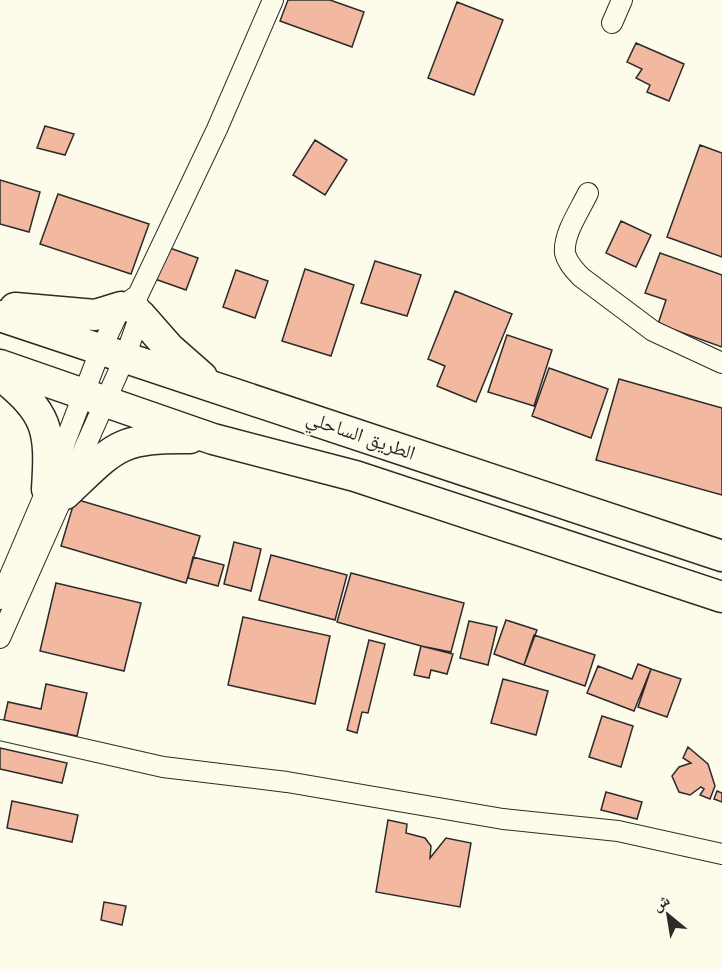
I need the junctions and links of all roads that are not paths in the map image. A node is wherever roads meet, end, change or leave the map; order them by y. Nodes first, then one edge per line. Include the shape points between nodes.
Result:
1 (273, 0) edge
2 (622, 0) edge
3 (612, 23) dead end
4 (588, 193) dead end
5 (133, 305) junction
6 (0, 308) edge
7 (0, 316) edge
8 (113, 354) junction
9 (722, 363) edge
10 (0, 365) edge
11 (0, 375) edge
12 (211, 385) junction
13 (95, 397) junction
14 (213, 439) junction
15 (56, 491) junction
16 (722, 556) edge
17 (722, 597) edge
18 (0, 599) edge
19 (0, 638) edge
20 (0, 730) edge
21 (722, 854) edge

1 - 5 street
2 - 3 street
4 - 9 street via 568,240 565,253 571,266 653,331
5 - 6 highway via 95,315
5 - 8 street
5 - 12 highway via 169,348
7 - 8 highway, الطريق الساحلي
8 - 12 highway, الطريق الساحلي
8 - 13 street
10 - 13 highway, الطريق الساحلي
11 - 15 highway via 25,395 46,425
12 - 16 highway, الطريق الساحلي
13 - 14 highway, الطريق الساحلي
13 - 15 street
14 - 15 highway via 153,437 127,443
14 - 17 highway, الطريق الساحلي via 355,476
15 - 18 street
15 - 19 street
20 - 21 street via 163,766 287,782 503,819 618,831

